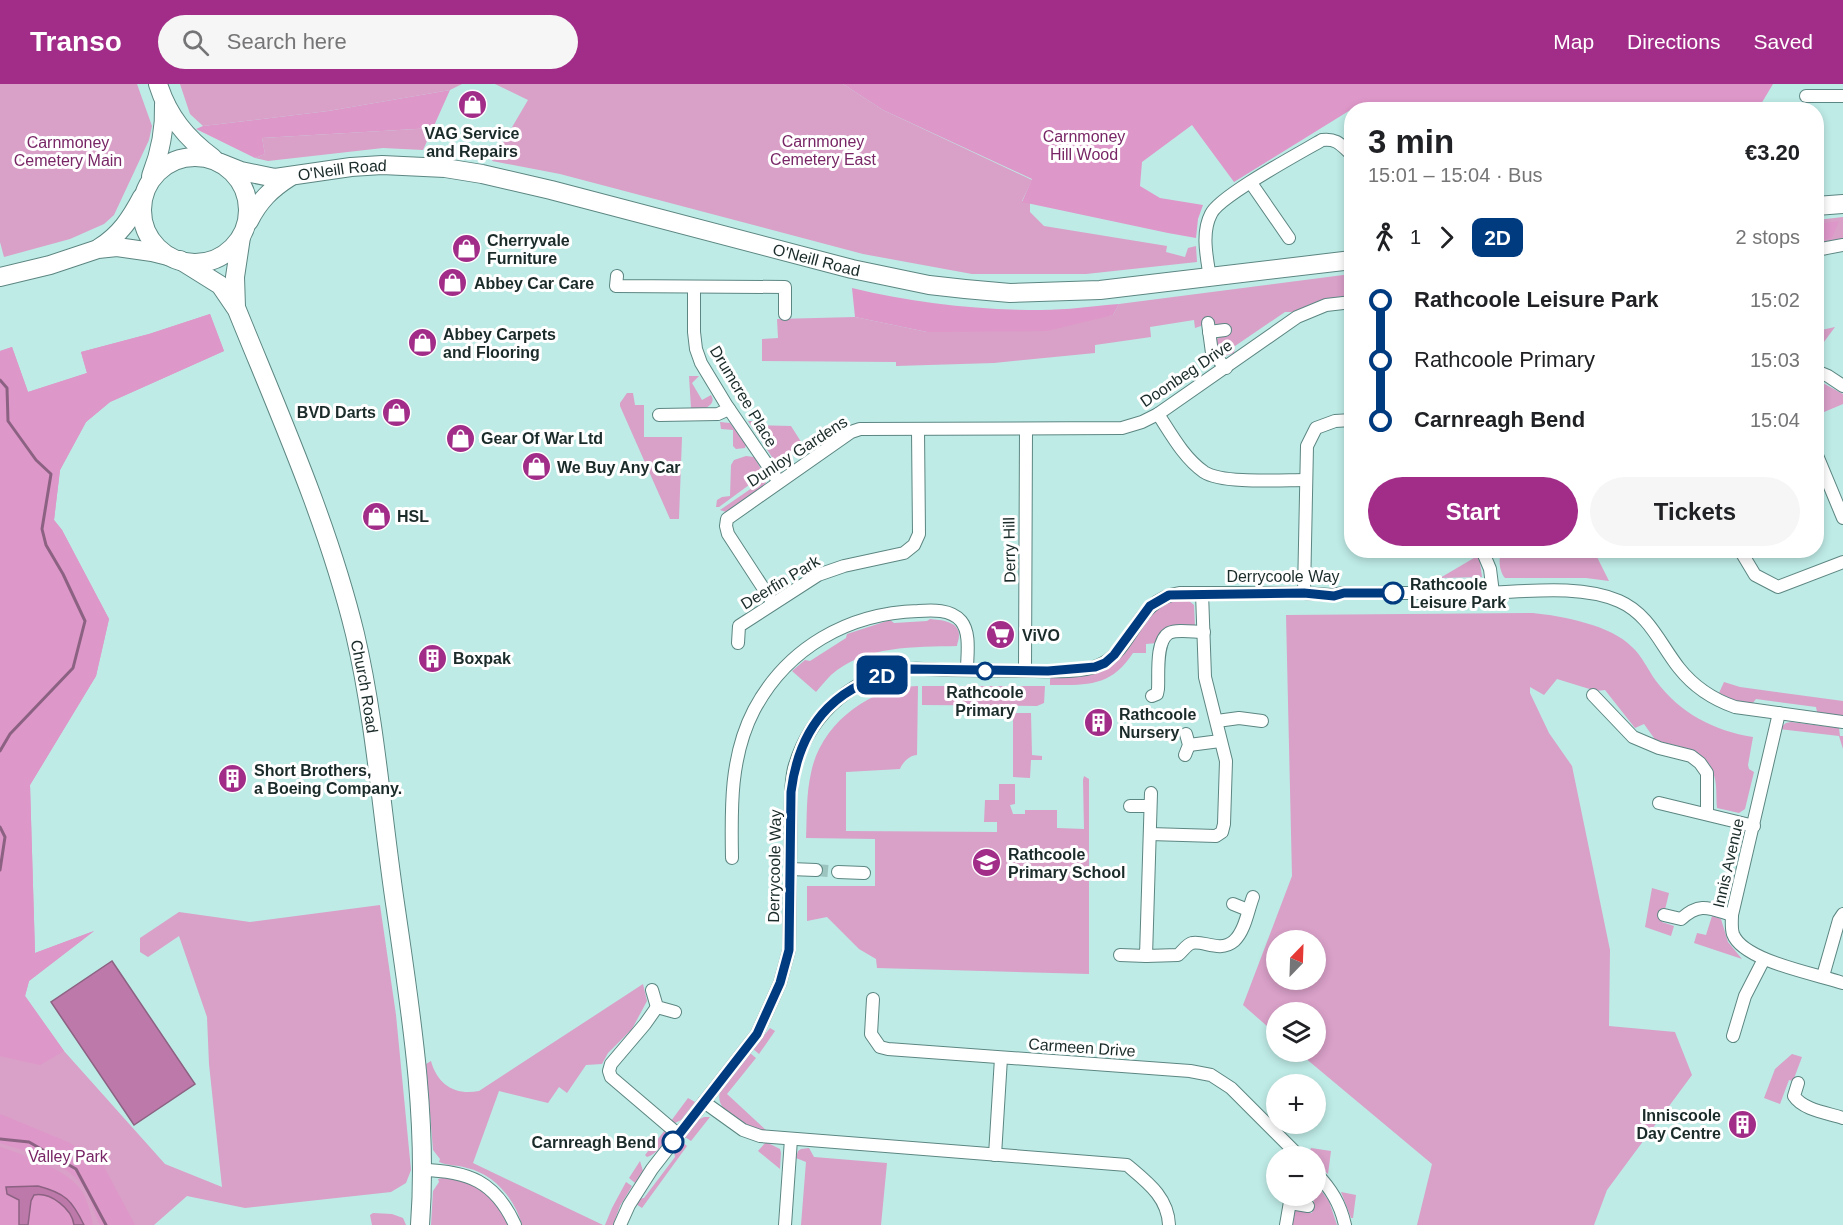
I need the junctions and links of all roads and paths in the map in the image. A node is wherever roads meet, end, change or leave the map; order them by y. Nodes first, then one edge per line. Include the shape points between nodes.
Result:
1 (158, 84) edge
2 (1806, 96) dead end
3 (1843, 96) edge
4 (164, 102) junction
5 (1344, 148) edge
6 (221, 163) junction
7 (290, 177) junction
8 (1251, 183) junction
9 (147, 188) junction
10 (1843, 204) edge
11 (1824, 205) edge
12 (244, 231) junction
13 (1289, 238) dead end
14 (1843, 245) edge
15 (98, 249) junction
16 (1824, 249) edge
17 (176, 259) junction
18 (1344, 261) edge
19 (617, 276) dead end
20 (0, 277) edge
21 (1210, 278) junction
22 (694, 286) junction
23 (1344, 303) edge
24 (237, 310) junction
25 (785, 314) dead end
26 (1225, 330) dead end
27 (1226, 368) junction
28 (1824, 375) edge
29 (1843, 386) edge
30 (729, 409) junction
31 (1158, 414) junction
32 (659, 415) dead end
33 (1344, 420) edge
34 (918, 430) junction
35 (1026, 430) junction
36 (1824, 472) edge
37 (1305, 480) junction
38 (779, 482) junction
39 (1843, 518) edge
40 (1489, 558) edge
41 (1745, 558) edge
42 (1843, 562) edge
43 (1202, 593) junction
44 (1304, 593) junction
45 (1493, 593) junction
46 (773, 603) junction
47 (1204, 632) junction
48 (738, 643) dead end
49 (967, 670) junction
50 (1025, 671) junction
51 (1593, 695) dead end
52 (1152, 696) dead end
53 (1779, 713) junction
54 (1217, 721) junction
55 (1262, 721) dead end
56 (1843, 722) edge
57 (1220, 741) junction
58 (1187, 745) dead end
59 (1659, 804) dead end
60 (1130, 806) dead end
61 (1707, 814) junction
62 (1754, 826) junction
63 (1150, 834) junction
64 (719, 848) dead end
65 (790, 869) junction
66 (816, 870) tunnel mouth
67 (838, 872) tunnel mouth
68 (864, 873) dead end
69 (1253, 897) dead end
70 (1233, 904) dead end
71 (1248, 910) junction
72 (1843, 914) edge
73 (1664, 915) dead end
74 (1732, 915) junction
75 (1120, 955) dead end
76 (1146, 957) junction
77 (1764, 959) junction
78 (1823, 976) junction
79 (1843, 983) edge
80 (652, 990) dead end
81 (873, 999) dead end
82 (657, 1007) junction
83 (675, 1012) dead end
84 (1733, 1036) dead end
85 (1001, 1058) junction
86 (1798, 1083) dead end
87 (704, 1102) junction
88 (1843, 1118) edge
89 (679, 1135) junction
90 (791, 1139) junction
91 (1289, 1146) edge
92 (995, 1155) junction
93 (422, 1170) junction
94 (1326, 1184) edge
95 (1289, 1206) edge
96 (420, 1225) edge
97 (514, 1225) edge
98 (620, 1225) edge
99 (785, 1225) edge
100 (1169, 1225) edge
101 (1286, 1225) edge
102 (1345, 1225) edge

1 - 4 main road
2 - 3 street
4 - 6 main road via 179,128
4 - 9 main road via 165,128
5 - 8 street via 1331,139 1322,140
6 - 7 main road, O'Neill Road via 241,171
6 - 9 main road via 196,156 184,158 162,168
6 - 12 main road via 245,190 249,213
7 - 12 main road, O'Neill Road via 259,202
7 - 21 main road, O'Neill Road via 382,165 482,174 852,269 966,290 1054,293
8 - 13 street
8 - 21 street via 1216,205 1211,214 1206,236
9 - 15 main road via 119,233
9 - 17 main road via 144,223 154,244
10 - 11 main road
12 - 17 main road via 225,254 214,260
12 - 24 main road, Church Road via 235,277
14 - 16 street
15 - 17 main road via 117,247
15 - 20 main road
17 - 24 main road, Church Road via 220,285
18 - 21 main road, O'Neill Road
19 - 22 street via 616,286
22 - 25 street via 785,287
22 - 30 street, Drumcree Place via 696,349
23 - 27 street, Doonbeg Drive via 1326,305 1297,317
24 - 93 main road, Church Road via 323,527 355,634 370,717 411,1027
26 - 27 street via 1209,327 1212,353
27 - 31 street, Doonbeg Drive
28 - 29 street
30 - 32 street via 718,414
30 - 38 street, Drumcree Place
31 - 35 street, Doonbeg Drive via 1122,428
31 - 37 street via 1189,459 1205,473 1222,478
33 - 37 street via 1316,428 1307,446
34 - 35 street, Dunloy Gardens
34 - 38 street, Dunloy Gardens via 851,432
34 - 46 street, Deerfin Park via 918,534 914,545 904,553 818,575
35 - 50 street, Derry Hill
36 - 39 street
37 - 44 street
38 - 46 street, Dunloy Gardens via 727,519 726,526
40 - 45 street
41 - 42 street via 1755,575 1778,587
43 - 44 street, Derrycoole Way
43 - 47 street
43 - 50 street, Derrycoole Way via 1180,593 1160,599 1105,663 1075,670
44 - 45 street, Derrycoole Way
45 - 53 street, Derrycoole Way via 1592,593 1621,602 1646,621 1678,667 1707,695 1735,707
46 - 48 street, Deerfin Park via 739,626
47 - 52 street via 1174,632 1164,638 1159,650 1158,689
47 - 54 street via 1205,677
49 - 50 street, Derrycoole Way
49 - 64 street via 967,633 951,613 902,611 876,615 828,633 789,662 753,711 738,751 734,776 732,853
49 - 65 street, Derrycoole Way via 911,669 890,673 865,681 828,708 807,736 794,766
51 - 61 street via 1633,737 1691,756 1700,763 1707,773
53 - 56 street, Derrycoole Way
53 - 62 street, Innis Avenue
54 - 55 street
54 - 57 street
57 - 58 street
57 - 63 street via 1226,761 1222,832 1216,836
59 - 61 street
60 - 63 street via 1150,800
61 - 62 street
62 - 74 street, Innis Avenue
63 - 76 street
65 - 66 street
65 - 87 street, Derrycoole Way via 789,950 780,983 757,1034
67 - 68 street
69 - 71 street
70 - 71 street
71 - 76 street via 1241,930 1226,945 1195,942 1178,956
72 - 78 street
73 - 74 street via 1681,919 1702,907
74 - 77 street, Innis Avenue via 1732,933 1742,947
75 - 76 street
77 - 78 street, Innis Avenue
77 - 84 street via 1745,996
78 - 79 street, Innis Avenue
80 - 82 street
81 - 85 street, Carmeen Drive via 870,1034 880,1047
82 - 83 street
82 - 89 street via 609,1071 622,1088
85 - 91 street, Carmeen Drive via 1211,1075 1231,1088
85 - 92 street
86 - 88 street via 1796,1100
87 - 89 street, Derrycoole Way
87 - 90 street via 749,1134
89 - 98 street, Derrycoole Way via 638,1190
90 - 92 street
90 - 99 street
92 - 100 street via 1127,1165 1153,1186 1166,1207
93 - 96 main road, Church Road
93 - 97 street via 468,1176 482,1182 504,1204
94 - 102 street
95 - 101 street

